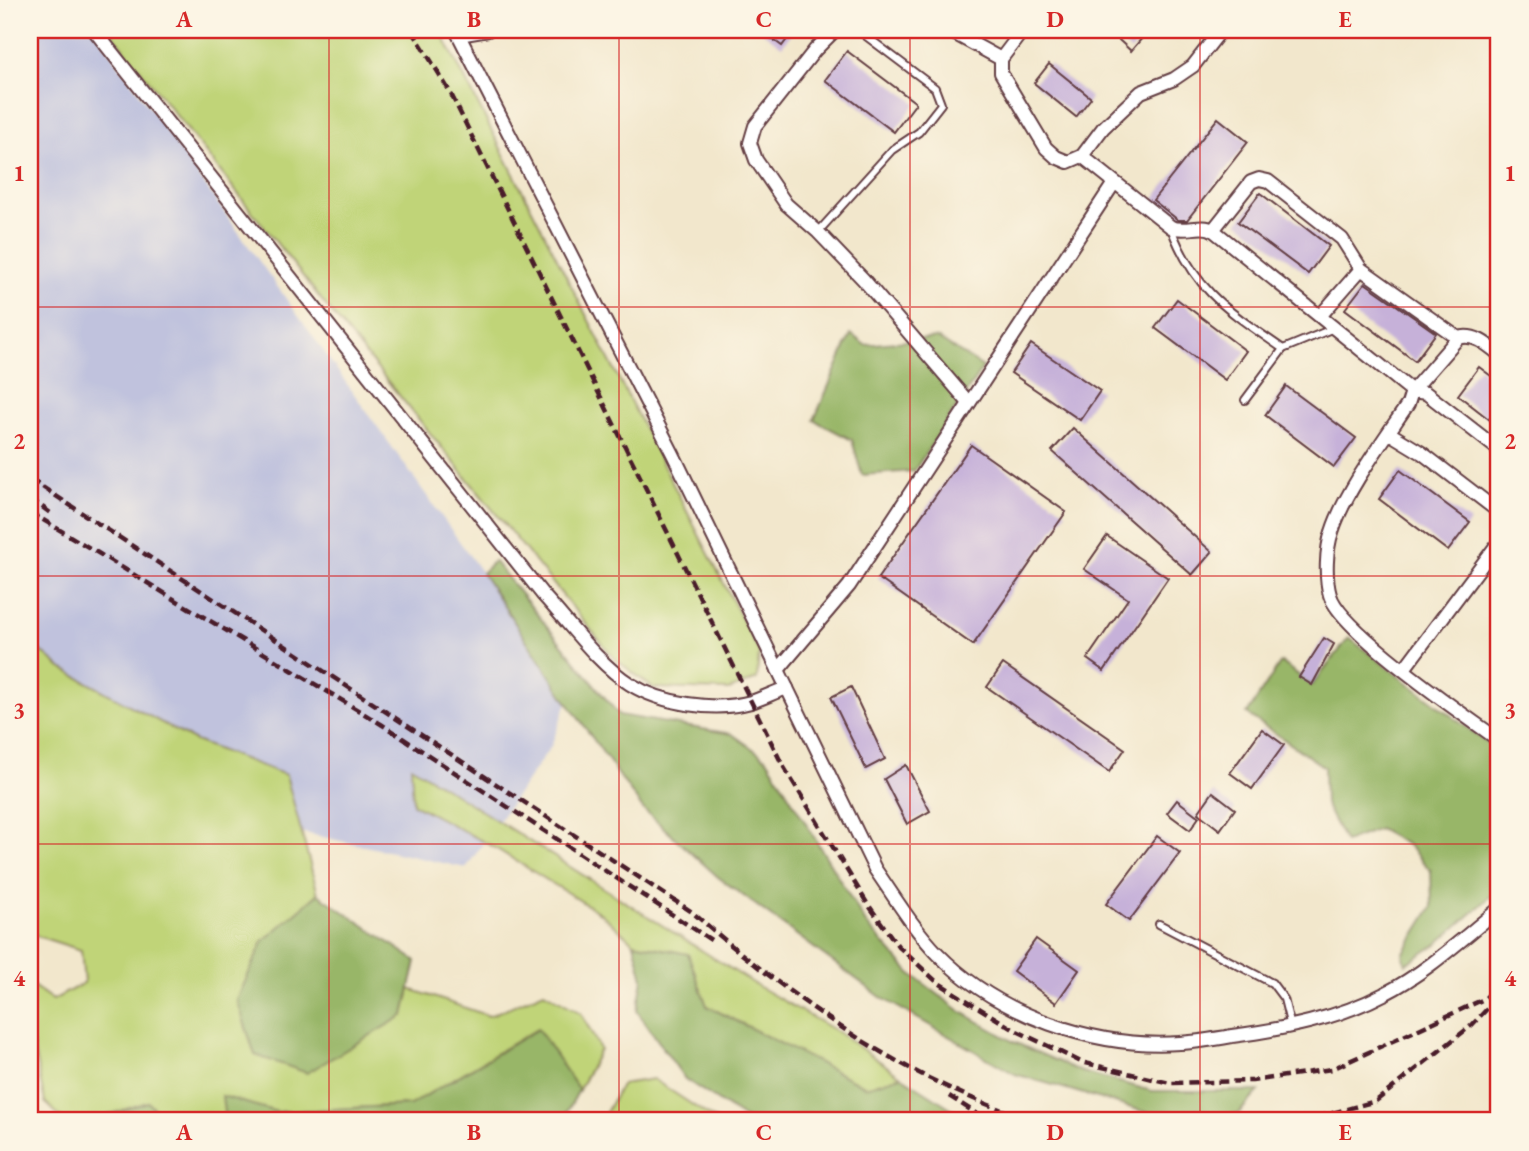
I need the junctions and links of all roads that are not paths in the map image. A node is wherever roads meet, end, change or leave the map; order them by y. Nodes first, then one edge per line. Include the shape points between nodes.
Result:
1 (94, 30) edge
2 (488, 30) edge
3 (835, 30) edge
4 (858, 30) edge
5 (948, 30) edge
6 (1023, 30) edge
7 (1221, 30) edge
8 (457, 32) edge
9 (1001, 60) junction
10 (1082, 156) junction
11 (1114, 183) junction
12 (1171, 227) junction
13 (1213, 230) junction
14 (818, 232) junction
15 (1361, 269) junction
16 (1321, 315) junction
17 (1335, 327) junction
18 (1458, 338) junction
19 (1283, 349) junction
20 (1499, 354) edge
21 (1412, 391) junction
22 (1245, 400) dead end
23 (969, 403) junction
24 (1389, 433) junction
25 (1499, 450) edge
26 (1499, 512) edge
27 (1499, 542) edge
28 (1404, 668) junction
29 (778, 670) junction
30 (786, 688) junction
31 (1499, 740) edge
32 (1499, 909) edge
33 (1158, 924) dead end
34 (1292, 1028) junction

1 - 30 street via 543,596 603,659 629,683 655,697 685,703 748,702
2 - 8 street
3 - 14 street via 755,126 750,144 786,204
4 - 14 lane via 935,88 941,104 919,132 892,150
5 - 9 street
6 - 9 street
7 - 10 street via 1194,66 1141,92 1103,128
8 - 29 street
9 - 10 street via 1001,73 1046,148 1068,162
10 - 11 street
11 - 12 street
11 - 23 street
12 - 13 street
12 - 19 lane via 1181,256 1206,292
13 - 15 street via 1251,183 1268,181 1342,239
13 - 16 street
14 - 23 street
15 - 16 street
15 - 18 street
16 - 17 street
17 - 19 lane
17 - 21 street
18 - 20 street via 1466,335 1485,342
18 - 21 street
19 - 22 lane
21 - 24 street
21 - 25 street via 1426,393
23 - 29 street via 849,586
24 - 26 street
24 - 28 street via 1331,533 1327,571 1330,598 1357,631
27 - 28 street
28 - 31 street
29 - 30 street
30 - 34 street via 875,869 909,920 970,981 1018,1010 1073,1032 1128,1041 1178,1044
32 - 34 street via 1385,994
33 - 34 lane via 1272,983 1284,999

